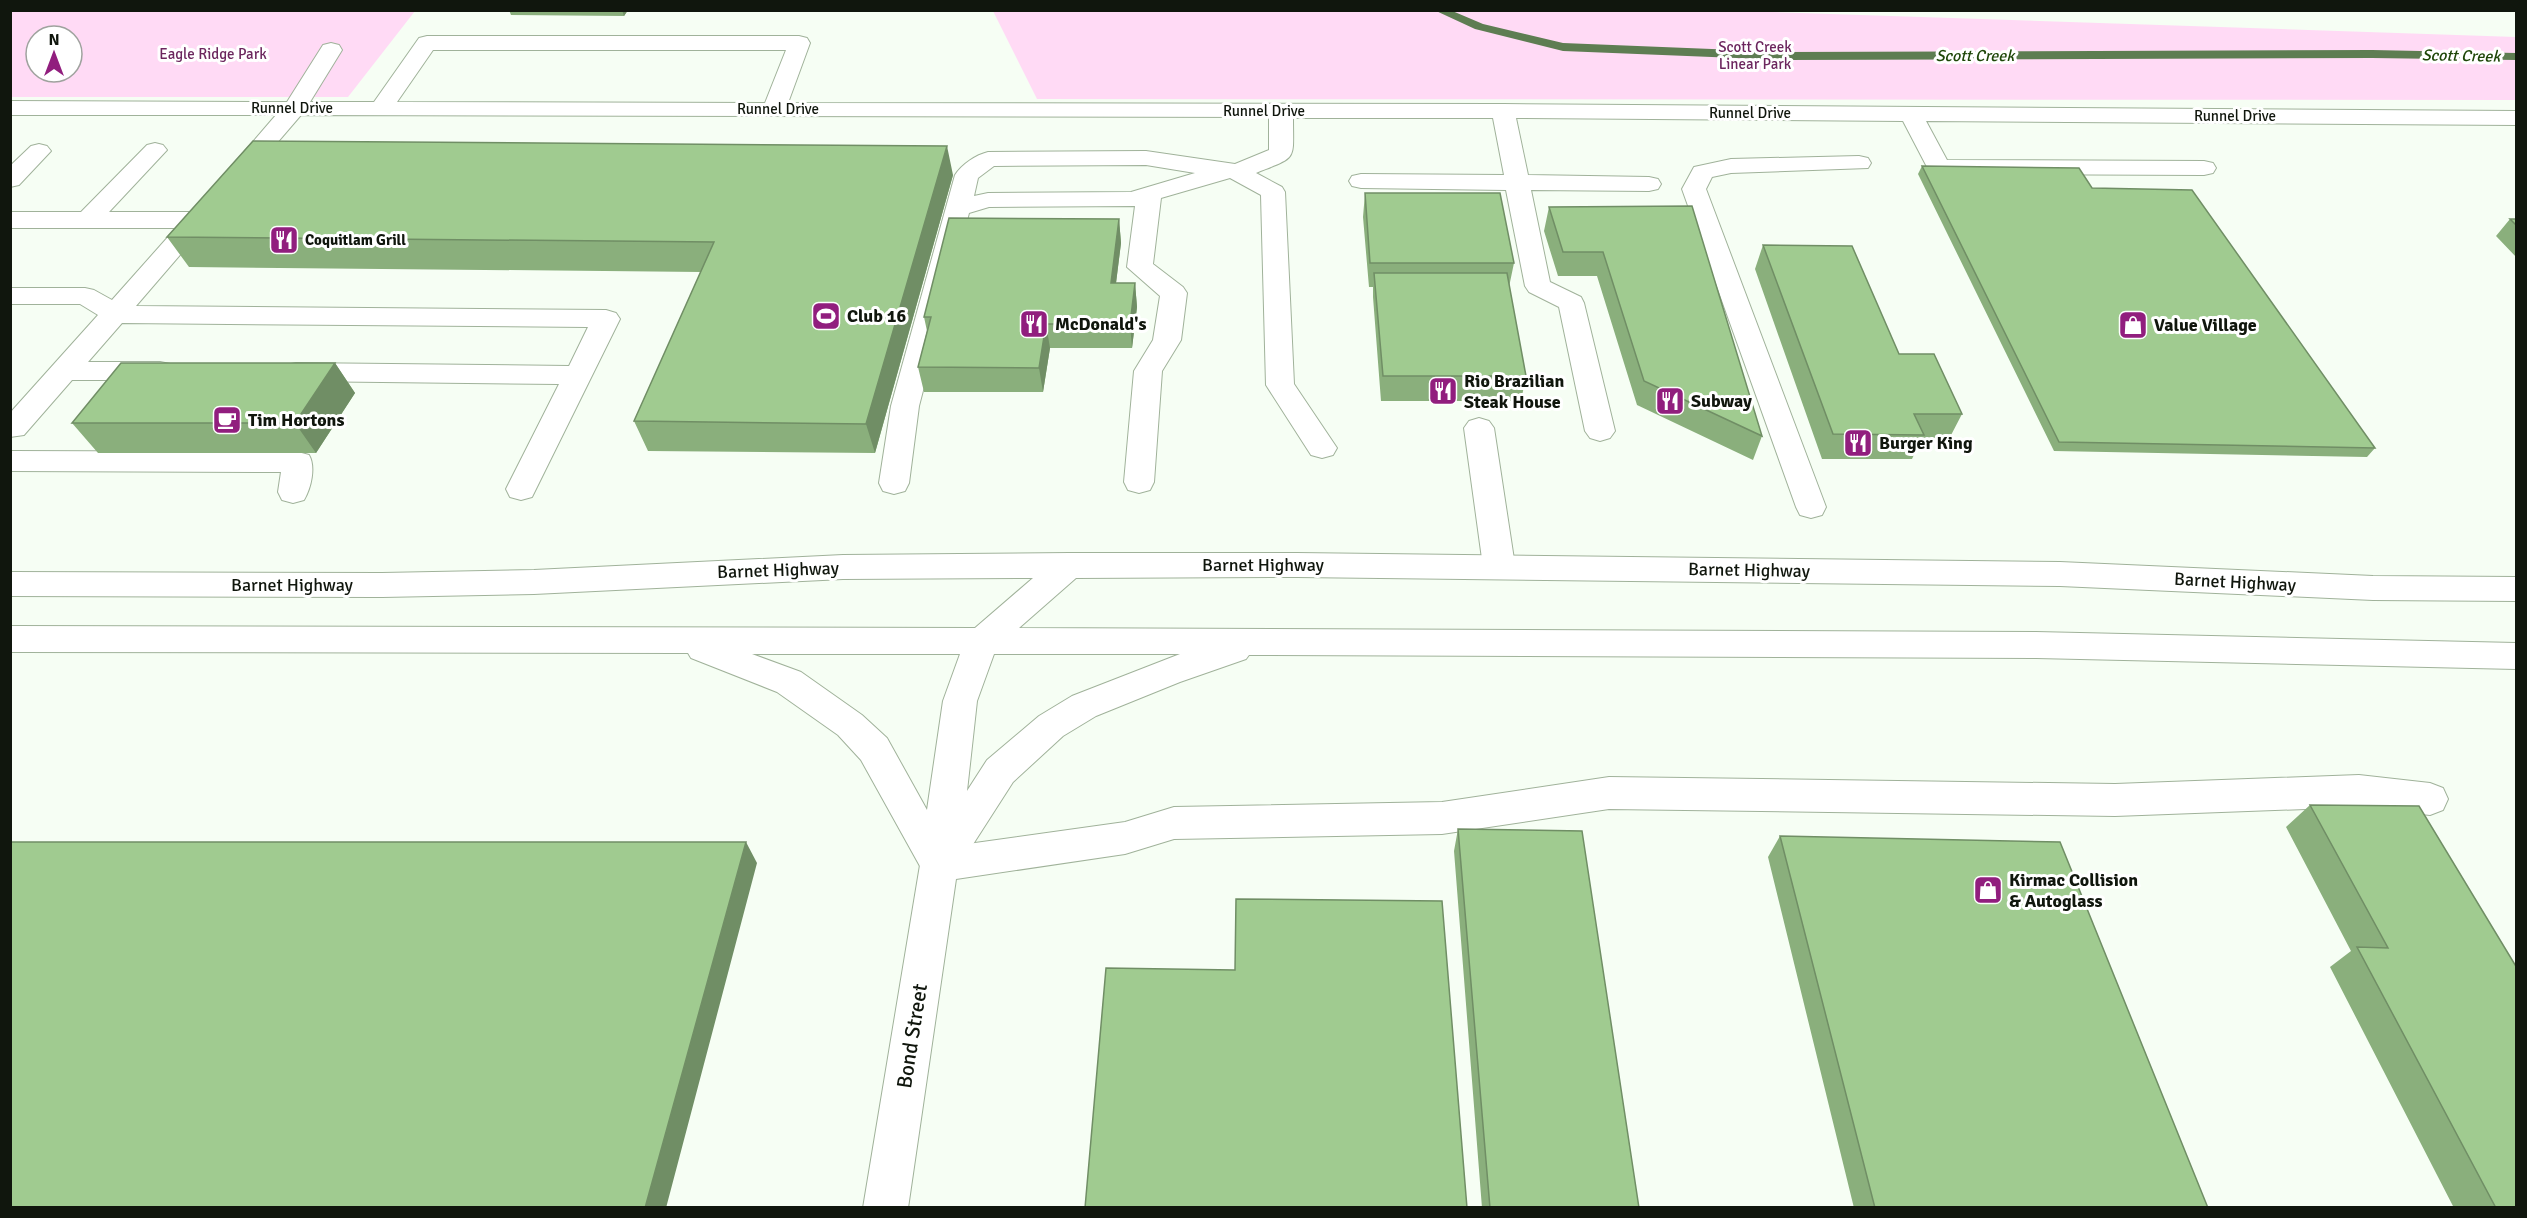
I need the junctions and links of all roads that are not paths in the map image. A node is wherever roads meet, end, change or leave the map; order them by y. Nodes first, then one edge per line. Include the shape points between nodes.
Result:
1 (331, 50) dead end
2 (10, 108) edge
3 (295, 108) junction
4 (381, 108) junction
5 (774, 110) junction
6 (1281, 111) junction
7 (1503, 111) junction
8 (1911, 114) junction
9 (2517, 118) edge
10 (155, 150) dead end
11 (39, 151) dead end
12 (1859, 163) dead end
13 (2204, 168) dead end
14 (1234, 171) junction
15 (10, 180) edge
16 (1361, 181) dead end
17 (1518, 182) junction
18 (1649, 184) dead end
19 (1149, 194) junction
20 (958, 208) junction
21 (10, 220) edge
22 (88, 220) junction
23 (197, 220) junction
24 (10, 296) edge
25 (116, 314) junction
26 (66, 371) junction
27 (189, 372) edge
28 (270, 372) edge
29 (578, 375) junction
30 (10, 397) edge
31 (42, 398) junction
32 (14, 428) dead end
33 (1479, 428) dead end
34 (1600, 431) dead end
35 (1322, 448) dead end
36 (10, 461) edge
37 (1139, 482) dead end
38 (894, 483) dead end
39 (521, 489) dead end
40 (293, 492) dead end
41 (1810, 507) dead end
42 (1070, 565) junction
43 (1499, 566) junction
44 (10, 584) edge
45 (2517, 589) edge
46 (10, 639) edge
47 (982, 641) junction
48 (684, 642) junction
49 (1259, 642) junction
50 (2517, 656) edge
51 (2430, 799) dead end
52 (939, 865) junction
53 (885, 1208) edge

1 - 3 main road
2 - 3 main road, Runnel Drive
3 - 4 main road, Runnel Drive
3 - 23 main road
4 - 5 main road, Runnel Drive
4 - 5 main road via 427,43 799,43
5 - 6 main road, Runnel Drive
6 - 7 main road, Runnel Drive
6 - 14 main road via 1281,154
7 - 8 main road, Runnel Drive
7 - 17 main road
8 - 9 main road, Runnel Drive
8 - 13 main road via 1939,167
10 - 22 main road
11 - 15 main road
12 - 41 main road via 1731,166 1703,172 1694,189
14 - 19 main road
14 - 20 main road via 1146,158 987,159 967,175
14 - 35 main road via 1273,192 1280,385
16 - 17 main road
17 - 18 main road
17 - 34 main road via 1538,286 1571,303
19 - 20 main road via 1132,199 988,200
19 - 37 main road via 1140,267 1174,293 1167,340 1148,371
20 - 38 main road via 905,406
21 - 22 main road
22 - 23 main road
23 - 25 main road
24 - 25 main road via 85,296
25 - 26 main road
25 - 29 main road via 606,319
26 - 27 main road
26 - 31 main road
28 - 29 main road
29 - 39 main road
30 - 31 main road
31 - 32 main road
33 - 43 main road
36 - 40 main road via 298,462
42 - 43 main road, Barnet Highway
42 - 44 main road, Barnet Highway via 843,567 448,584
42 - 47 main road
43 - 45 main road, Barnet Highway via 2060,574 2373,588
46 - 48 main road
47 - 48 main road
47 - 49 main road
47 - 52 main road, Bond Street via 960,701
48 - 52 main road via 789,682 850,725 874,749
49 - 50 main road via 2012,645
49 - 52 main road via 1168,672 1094,702 1051,726 1000,771
51 - 52 main road via 2359,791 2115,800 1609,793 1442,818 1174,823 1125,838
52 - 53 main road, Bond Street

